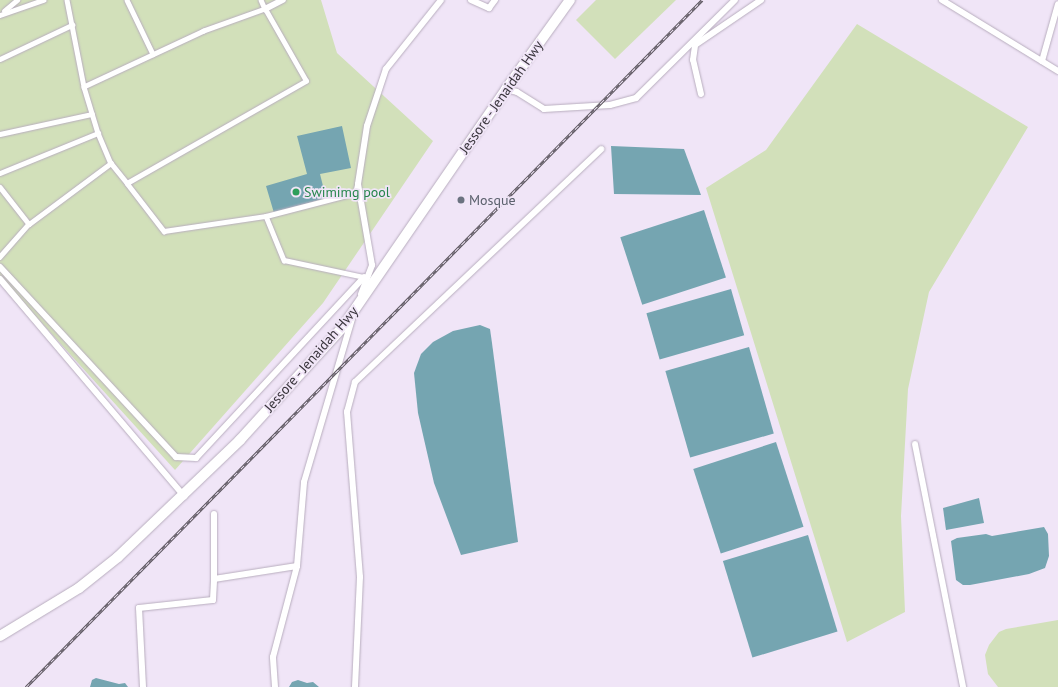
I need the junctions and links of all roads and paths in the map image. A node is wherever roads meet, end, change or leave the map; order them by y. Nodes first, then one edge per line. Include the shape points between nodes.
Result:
1 (17, 0) edge
2 (43, 0) edge
3 (66, 0) edge
4 (127, 0) edge
5 (261, 0) edge
6 (283, 0) edge
7 (441, 0) edge
8 (471, 0) edge
9 (495, 0) edge
10 (570, 0) edge
11 (735, 0) edge
12 (761, 0) edge
13 (942, 0) edge
14 (1058, 4) edge
15 (266, 9) junction
16 (1, 14) edge
17 (72, 26) junction
18 (153, 54) junction
19 (0, 59) edge
20 (1042, 61) junction
21 (1058, 71) edge
22 (84, 87) junction
23 (506, 88) junction
24 (701, 94) dead end
25 (92, 114) junction
26 (98, 133) junction
27 (0, 134) edge
28 (601, 149) dead end
29 (111, 163) junction
30 (0, 173) edge
31 (127, 183) junction
32 (358, 184) junction
33 (0, 187) edge
34 (266, 216) junction
35 (29, 224) junction
36 (0, 256) edge
37 (0, 267) edge
38 (364, 277) joint
39 (0, 278) edge
40 (354, 312) junction
41 (915, 444) dead end
42 (184, 496) junction
43 (214, 514) dead end
44 (297, 566) junction
45 (214, 579) junction
46 (0, 636) edge
47 (143, 687) edge
48 (275, 687) edge
49 (355, 687) edge
50 (963, 687) edge

1 - 16 street
2 - 16 street
3 - 17 street
4 - 18 street
5 - 15 street
6 - 15 street
7 - 32 street via 386,69 367,126
8 - 9 street via 489,8
10 - 23 highway, Jessore - Jenaidah Hwy
11 - 23 street via 636,98 610,105 544,109
12 - 24 street via 695,45 693,60
13 - 20 street
14 - 20 street
15 - 18 street
15 - 31 street via 306,81
17 - 19 street
17 - 22 street
18 - 22 street
20 - 21 street
22 - 25 street
23 - 40 highway, Jessore - Jenaidah Hwy
25 - 26 street
25 - 27 street
26 - 29 street
26 - 30 street
28 - 49 street via 355,382 347,412 360,577
29 - 31 street
29 - 35 street
31 - 34 street via 164,231
32 - 34 street via 355,193
32 - 40 street via 372,265
33 - 35 street
34 - 38 street via 284,260
35 - 36 street
37 - 38 street via 176,457 196,458
39 - 42 street
40 - 42 highway, Jessore - Jenaidah Hwy via 240,440
40 - 44 street via 304,482
41 - 50 street
42 - 46 highway, Jessore - Jenaidah Hwy via 90,580
43 - 45 street
44 - 45 street
44 - 48 street via 273,657
45 - 47 street via 214,600 139,608

